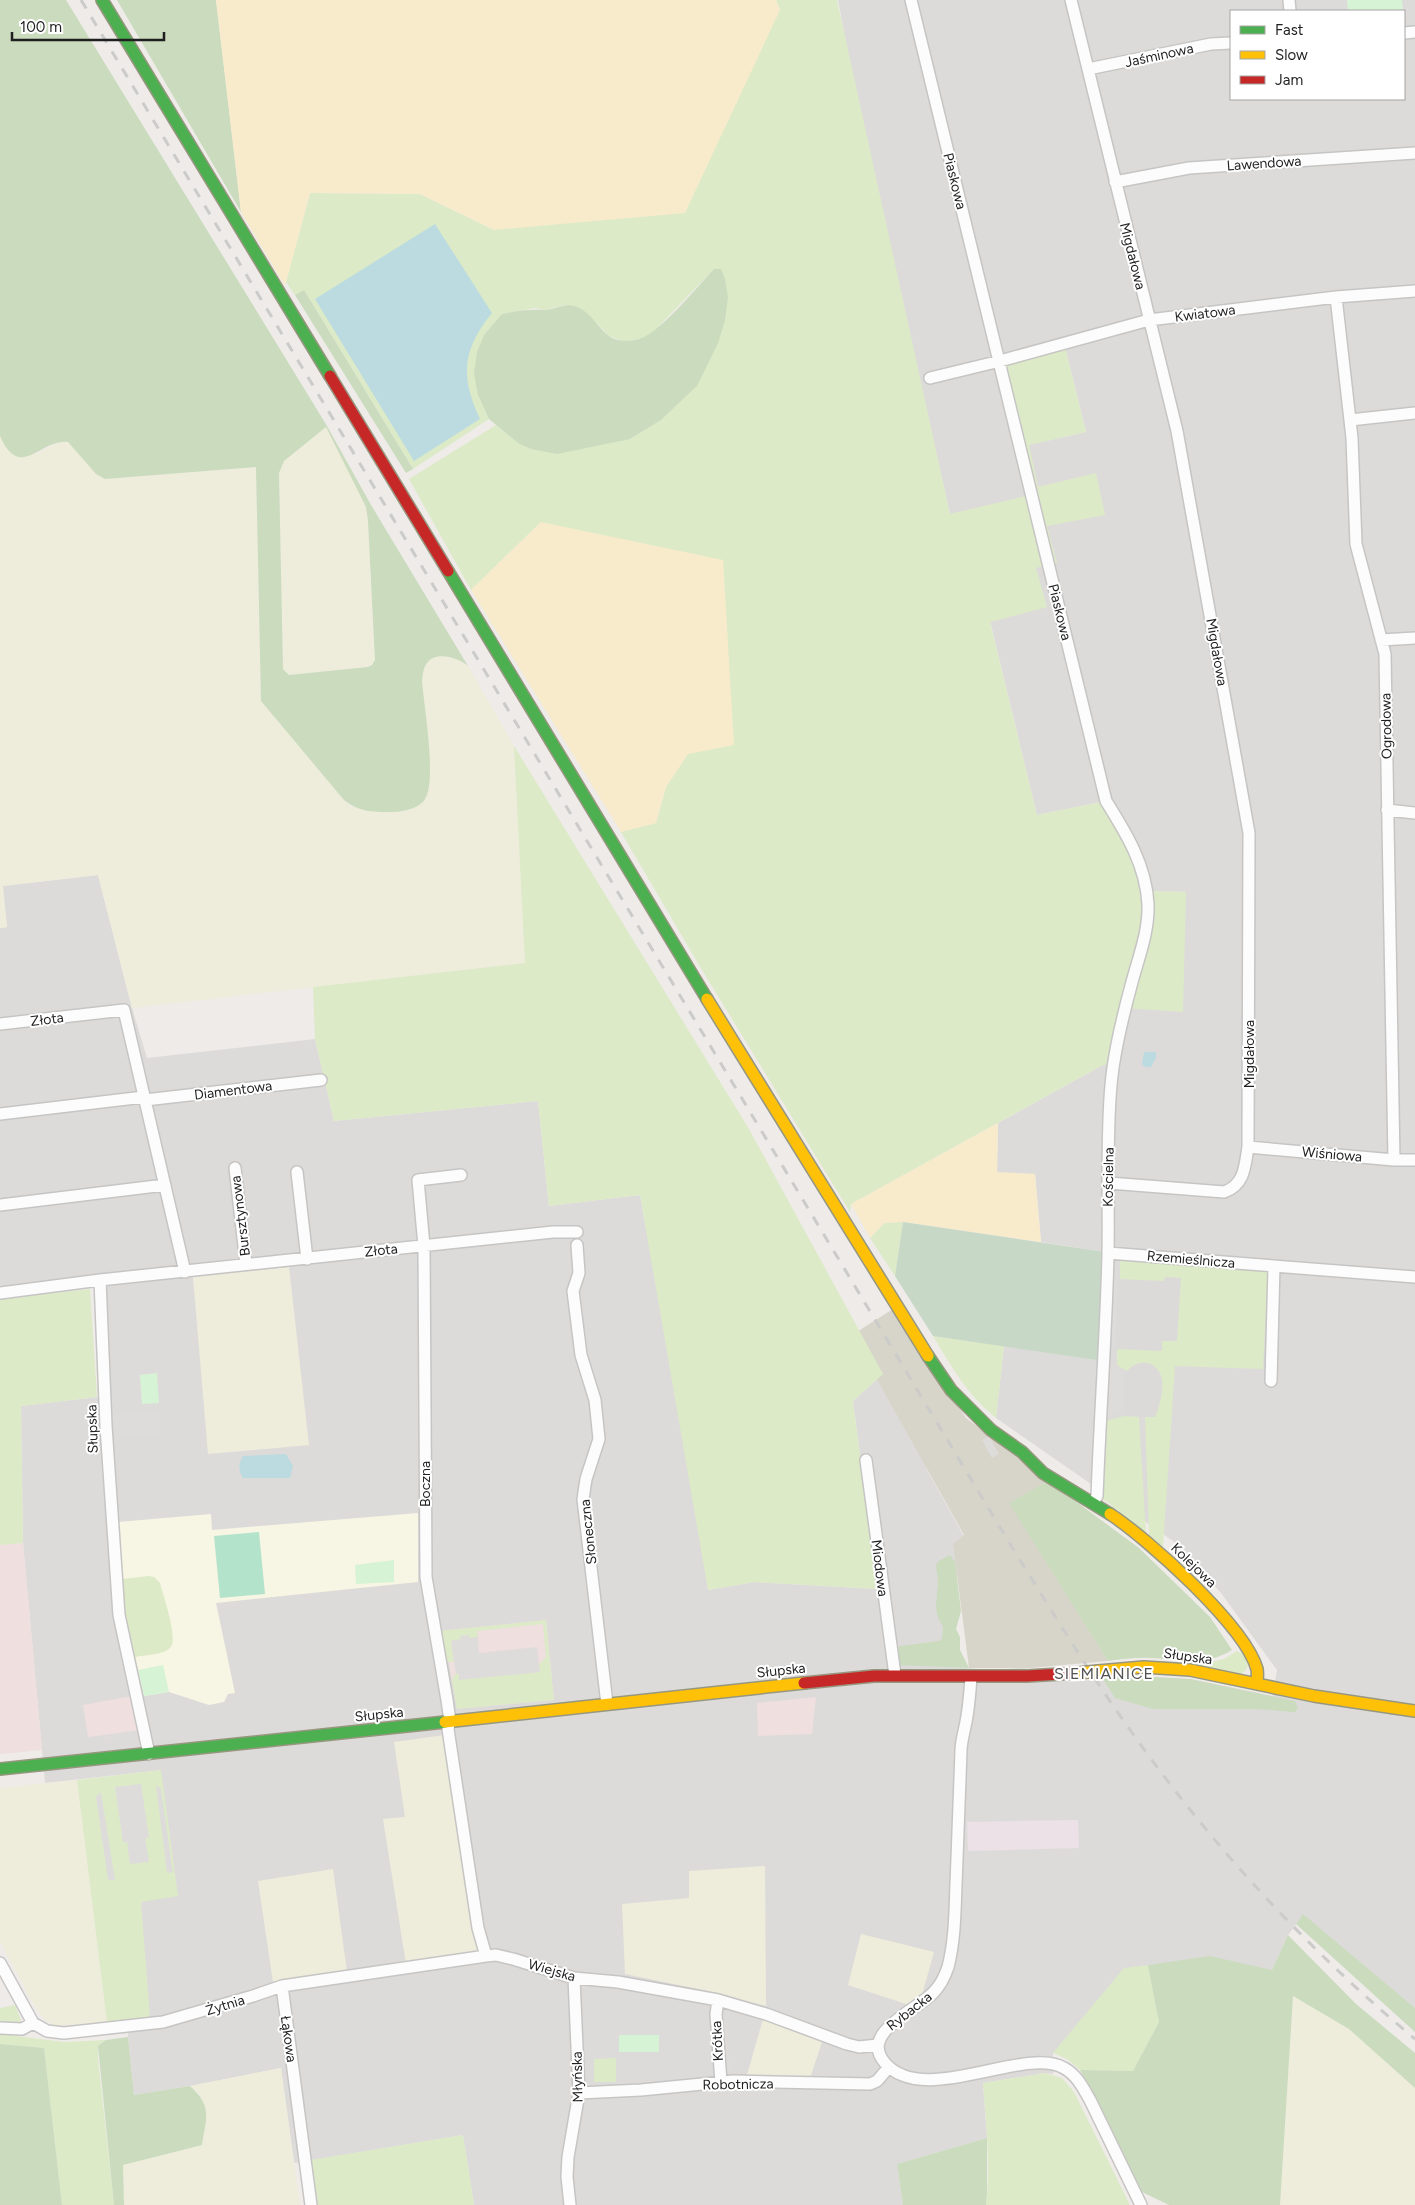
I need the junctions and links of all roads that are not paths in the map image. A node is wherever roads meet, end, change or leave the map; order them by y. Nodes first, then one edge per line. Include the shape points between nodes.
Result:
1 (102, 0) edge
2 (911, 0) edge
3 (1071, 0) edge
4 (1230, 43) edge
5 (1088, 69) junction
6 (1415, 153) edge
7 (1115, 182) junction
8 (1415, 291) edge
9 (1336, 297) junction
10 (1149, 320) junction
11 (1000, 361) junction
12 (930, 378) dead end
13 (1415, 412) edge
14 (1350, 420) junction
15 (1415, 638) edge
16 (1381, 640) junction
17 (1387, 810) junction
18 (1415, 813) edge
19 (1138, 856) joint
20 (0, 1024) edge
21 (321, 1080) dead end
22 (145, 1099) junction
23 (0, 1114) edge
24 (1248, 1147) junction
25 (1394, 1160) junction
26 (1415, 1160) edge
27 (235, 1168) dead end
28 (296, 1172) dead end
29 (461, 1175) dead end
30 (1109, 1183) junction
31 (165, 1185) junction
32 (0, 1205) edge
33 (577, 1232) dead end
34 (577, 1245) dead end
35 (424, 1246) junction
36 (1108, 1252) junction
37 (307, 1259) junction
38 (246, 1264) junction
39 (1274, 1266) junction
40 (185, 1272) junction
41 (1415, 1277) edge
42 (100, 1280) junction
43 (0, 1293) edge
44 (1271, 1381) dead end
45 (866, 1460) dead end
46 (1093, 1503) junction
47 (895, 1676) junction
48 (971, 1677) junction
49 (1257, 1684) junction
50 (608, 1704) junction
51 (1415, 1711) edge
52 (450, 1721) junction
53 (150, 1754) junction
54 (0, 1769) edge
55 (486, 1956) junction
56 (0, 1963) edge
57 (574, 1978) junction
58 (282, 1986) junction
59 (718, 2000) junction
60 (33, 2023) junction
61 (0, 2028) edge
62 (878, 2045) junction
63 (889, 2067) junction
64 (721, 2082) junction
65 (579, 2093) junction
66 (311, 2205) edge
67 (570, 2205) edge
68 (1141, 2205) edge

1 - 46 street, Kolejowa via 757,1082 930,1359 951,1390 991,1430 1022,1452 1043,1473
2 - 11 street, Piaskowa
3 - 5 street, Migdałowa
4 - 5 street, Jaśminowa
5 - 7 street, Migdałowa
6 - 7 street, Lawendowa via 1189,168
7 - 10 street, Migdałowa
8 - 9 street, Kwiatowa
9 - 10 street, Kwiatowa
9 - 14 street, Ogrodowa
10 - 11 street, Kwiatowa
10 - 24 street, Migdałowa via 1177,431 1249,833
11 - 12 street
11 - 19 street, Piaskowa via 1106,801
13 - 14 street
14 - 16 street, Ogrodowa via 1356,544
15 - 16 street
16 - 17 street, Ogrodowa via 1385,654
17 - 18 street
17 - 25 street, Ogrodowa
19 - 30 street, Kościelna via 1148,905 1146,929 1113,1062
20 - 22 street, Złota via 124,1010
21 - 22 street, Diamentowa
22 - 23 street
22 - 31 street, Złota
24 - 25 street, Wiśniowa
24 - 30 street, Migdałowa via 1239,1184 1224,1192
25 - 26 street, Wiśniowa
27 - 38 street, Bursztynowa
28 - 37 street
29 - 35 street, Boczna via 418,1180
30 - 36 street, Kościelna
31 - 32 street
31 - 40 street, Złota
33 - 35 street, Złota
34 - 50 street, Słoneczna via 579,1273 573,1291 581,1355 595,1400 599,1439 583,1499
35 - 37 street, Złota
35 - 52 street, Boczna via 426,1577
36 - 39 street, Rzemieślnicza
36 - 46 street, Kościelna via 1096,1496
37 - 38 street, Złota
38 - 40 street, Złota
39 - 41 street, Rzemieślnicza
39 - 44 street
40 - 42 street, Złota
42 - 43 street, Złota
42 - 53 street, Słupska via 106,1435 119,1615
45 - 47 street, Miodowa
46 - 49 street, Kolejowa via 1159,1553 1220,1613 1254,1661
47 - 48 street, Słupska
47 - 50 street, Słupska
48 - 49 street, Słupska, bridge via 1022,1678 1144,1667 1177,1668
48 - 62 street, Rybacka via 961,1748 954,1926 947,1968 935,1992 883,2032
49 - 51 street, Słupska
50 - 52 street, Słupska
52 - 53 street, Słupska
52 - 55 street via 448,1729 478,1928
53 - 54 street, Słupska
55 - 57 street, Wiejska via 513,1959
55 - 58 street, Żytnia
56 - 60 street
57 - 59 street, Wiejska via 618,1982
57 - 65 street, Młyńska
58 - 60 street, Żytnia via 190,2015 142,2026 64,2033 48,2031
58 - 66 street, Łąkowa
59 - 62 street, Wiejska via 847,2044 859,2047
59 - 64 street, Krótka via 716,2014
60 - 61 street via 22,2029
62 - 63 street, Rybacka via 879,2053
63 - 64 street, Robotnicza via 877,2081 864,2085
63 - 68 street via 908,2076 938,2078 1033,2063 1052,2063 1065,2068 1082,2084
64 - 65 street, Robotnicza
65 - 67 street, Młyńska via 568,2158

